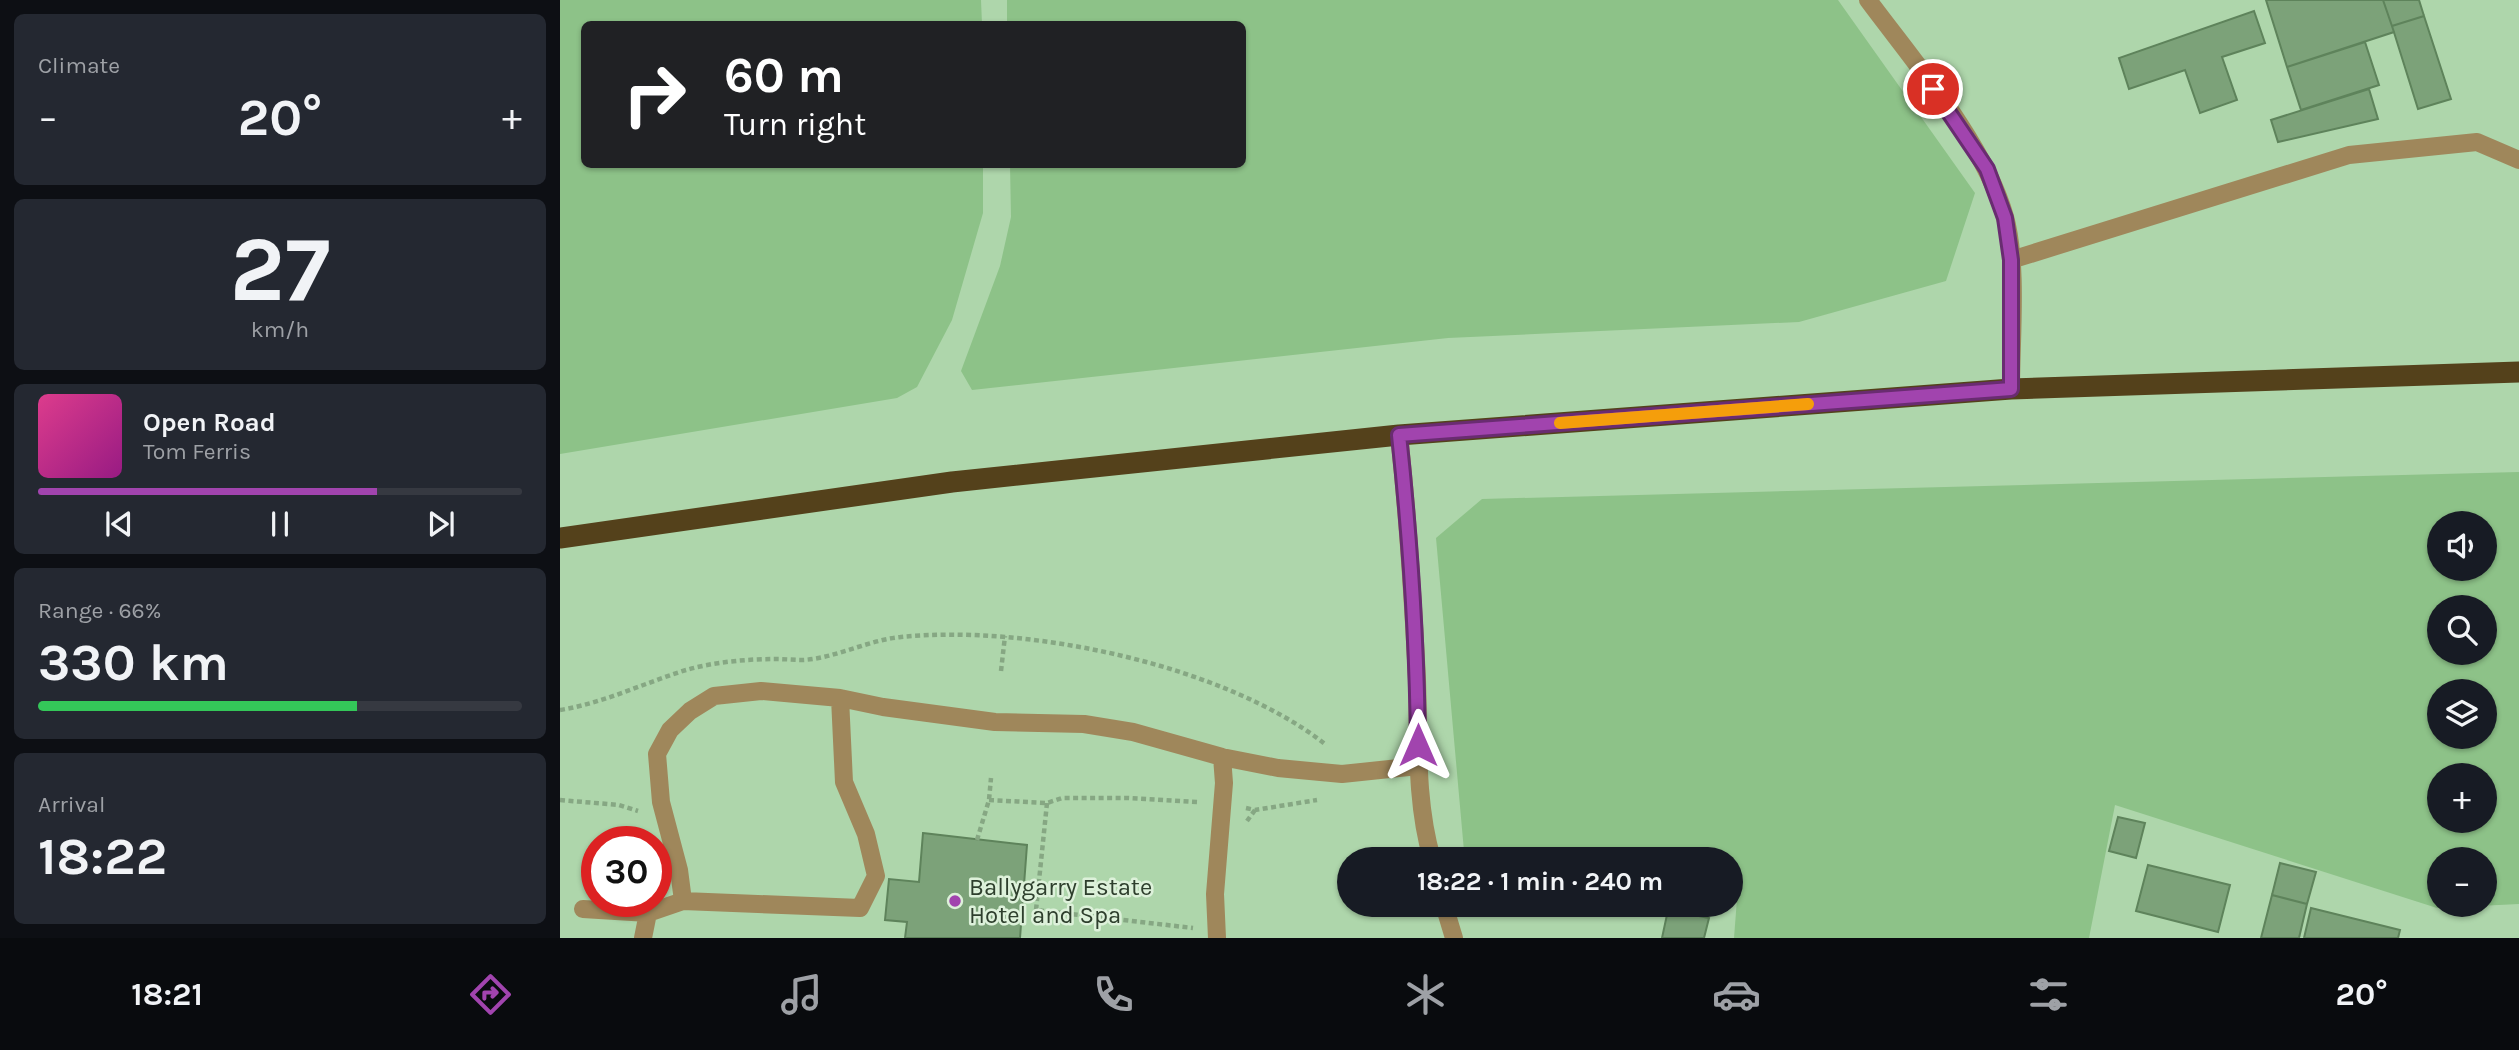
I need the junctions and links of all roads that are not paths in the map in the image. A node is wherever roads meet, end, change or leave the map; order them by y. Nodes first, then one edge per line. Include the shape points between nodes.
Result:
1 (1868, 0) edge
2 (2519, 160) edge
3 (2011, 260) junction
4 (2519, 372) edge
5 (2011, 389) junction
6 (1399, 435) junction
7 (560, 538) edge
8 (840, 698) junction
9 (1222, 757) junction
10 (1418, 766) junction
11 (1428, 847) edge
12 (682, 901) junction
13 (672, 905) edge
14 (647, 917) edge
15 (1448, 917) edge
16 (1209, 934) edge
17 (643, 938) edge
18 (1454, 938) edge

1 - 3 street via 1987,169 2005,218
2 - 3 street via 2477,142 2349,155
3 - 5 street
4 - 5 highway
5 - 6 highway
6 - 7 highway via 952,482
6 - 10 street via 1417,681
8 - 9 street via 995,722 1107,727
8 - 12 street via 734,692 715,696 670,730 657,754 661,802
8 - 12 street via 844,782 866,834 876,876 860,908
9 - 10 street via 1342,774
9 - 16 street via 1224,783
10 - 11 street
12 - 13 street
14 - 17 street
15 - 18 street

